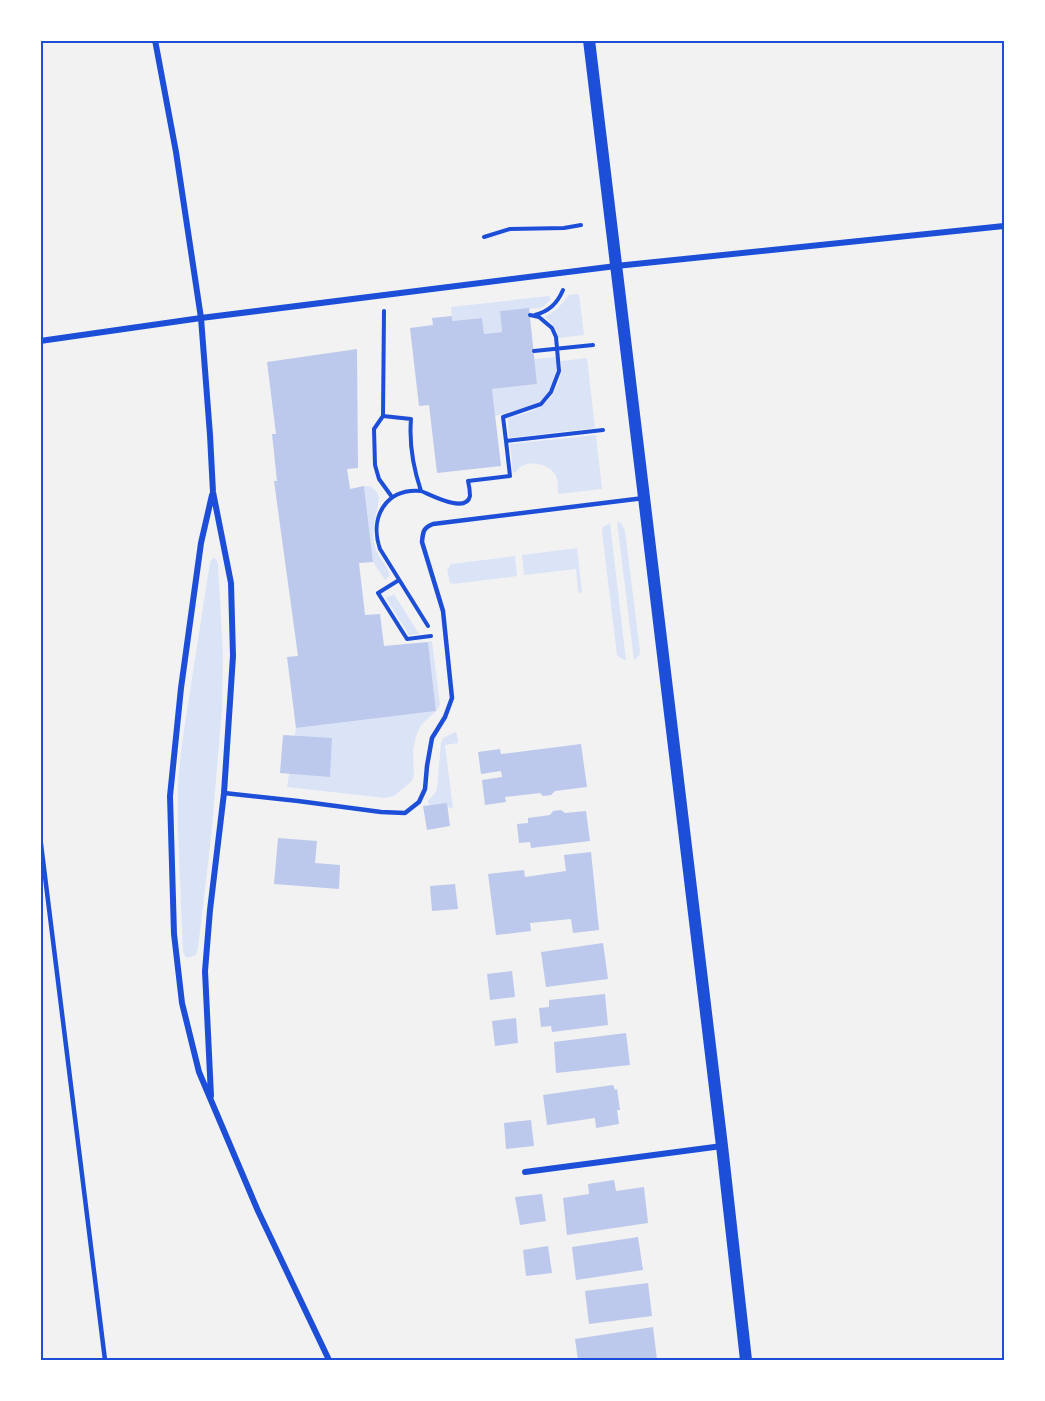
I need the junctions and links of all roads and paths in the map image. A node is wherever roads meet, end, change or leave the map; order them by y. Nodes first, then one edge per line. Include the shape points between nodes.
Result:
1 (155, 40) edge
2 (589, 40) edge
3 (581, 225) dead end
4 (1005, 226) edge
5 (484, 237) dead end
6 (616, 266) junction
7 (563, 290) dead end
8 (384, 310) dead end
9 (201, 318) junction
10 (40, 341) edge
11 (593, 345) dead end
12 (557, 349) junction
13 (534, 351) dead end
14 (383, 416) junction
15 (603, 430) dead end
16 (592, 431) dead end
17 (506, 441) dead end
18 (421, 491) dead end
19 (213, 492) junction
20 (392, 497) dead end
21 (644, 498) junction
22 (224, 793) junction
23 (40, 836) edge
24 (211, 1096) junction
25 (722, 1146) junction
26 (525, 1172) dead end
27 (105, 1360) edge
28 (329, 1360) edge
29 (746, 1360) edge

1 - 9 street
2 - 6 main road
3 - 5 path via 510,229
4 - 6 street
6 - 9 street
6 - 21 main road
7 - 12 path via 548,311 532,315 552,328
8 - 14 path
9 - 10 street
9 - 19 street
11 - 12 path
12 - 13 path
12 - 17 path via 559,371 551,392 537,406 504,417
14 - 18 path via 411,418 411,449
14 - 20 path via 374,429 375,465 379,479
15 - 16 path
19 - 22 street via 231,584 233,656
19 - 24 street via 199,554 170,795 174,934 182,1003 200,1072
21 - 22 lane via 426,527 423,542 443,610 452,698 432,738 425,789 419,802 405,813
21 - 25 main road
22 - 24 street via 205,971
23 - 27 lane
24 - 28 street via 258,1211
25 - 26 street
25 - 29 main road

